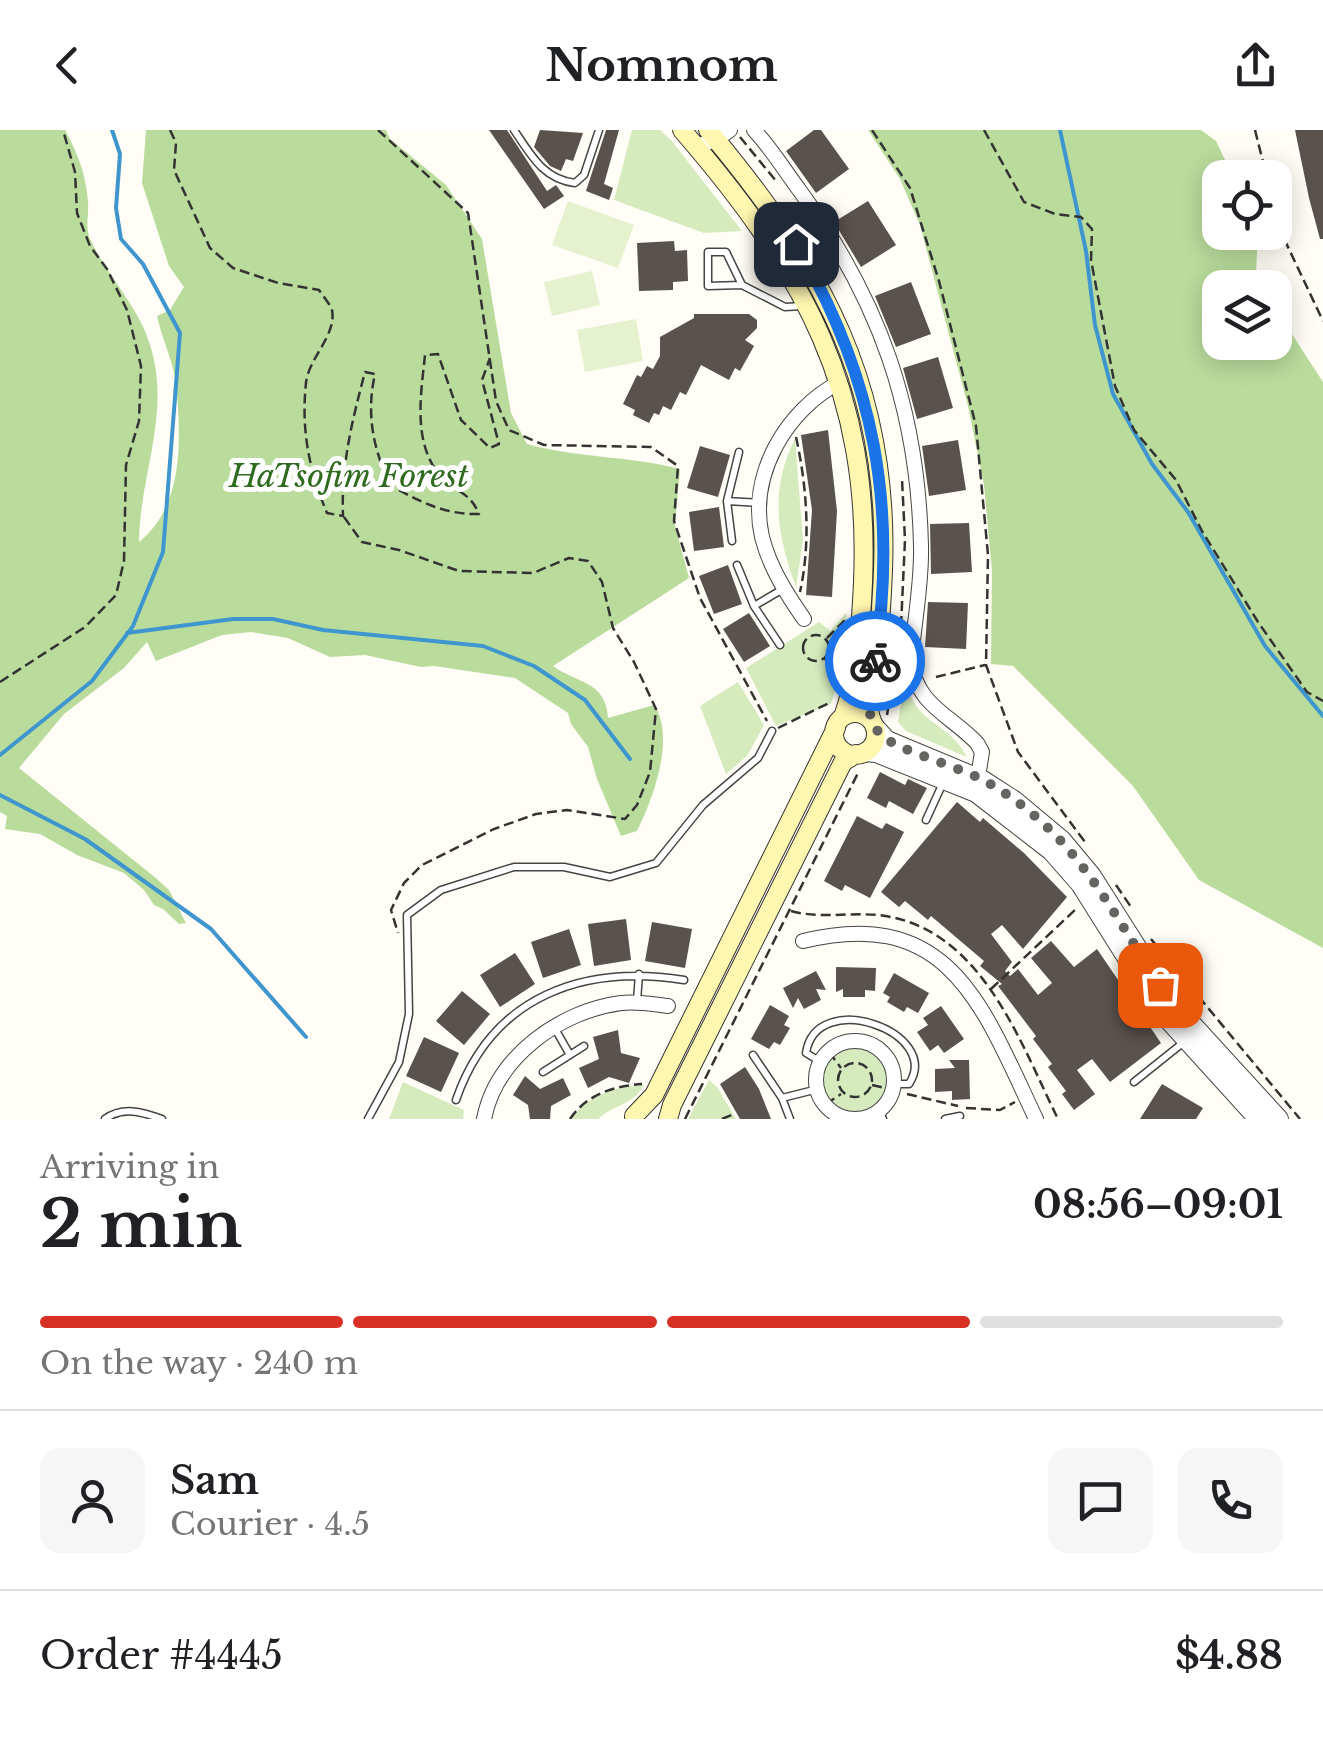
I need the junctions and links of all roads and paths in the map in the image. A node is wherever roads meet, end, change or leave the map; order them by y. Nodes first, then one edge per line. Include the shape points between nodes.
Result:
1 (62, 130) edge
2 (170, 130) edge
3 (378, 130) edge
4 (514, 130) edge
5 (600, 130) edge
6 (682, 130) edge
7 (754, 130) edge
8 (872, 130) edge
9 (984, 130) edge
10 (1255, 130) edge
11 (718, 133) edge
12 (696, 146) junction
13 (1262, 160) edge
14 (1290, 250) edge
15 (742, 285) junction
16 (808, 305) junction
17 (1323, 320) edge
18 (490, 358) junction
19 (840, 382) junction
20 (792, 420) junction
21 (740, 452) dead end
22 (727, 501) junction
23 (761, 503) junction
24 (343, 516) junction
25 (732, 540) dead end
26 (737, 566) dead end
27 (784, 588) junction
28 (862, 601) junction
29 (754, 606) junction
30 (800, 614) joint
31 (826, 640) junction
32 (780, 644) dead end
33 (824, 658) junction
34 (986, 665) junction
35 (936, 678) dead end
36 (852, 680) junction
37 (0, 682) edge
38 (1323, 701) edge
39 (829, 704) dead end
40 (839, 722) junction
41 (873, 724) junction
42 (772, 731) junction
43 (863, 753) junction
44 (978, 777) junction
45 (945, 779) junction
46 (926, 820) dead end
47 (1086, 844) dead end
48 (1109, 875) dead end
49 (1088, 898) junction
50 (1139, 920) dead end
51 (1148, 936) dead end
52 (405, 941) junction
53 (803, 941) dead end
54 (638, 974) junction
55 (684, 980) dead end
56 (990, 990) dead end
57 (637, 1002) junction
58 (668, 1006) dead end
59 (554, 1028) junction
60 (1186, 1042) junction
61 (584, 1046) dead end
62 (570, 1055) junction
63 (753, 1055) dead end
64 (825, 1057) junction
65 (842, 1069) junction
66 (543, 1072) dead end
67 (1134, 1082) dead end
68 (872, 1085) junction
69 (658, 1086) junction
70 (893, 1087) junction
71 (818, 1089) junction
72 (843, 1092) junction
73 (1025, 1097) junction
74 (782, 1098) junction
75 (456, 1100) dead end
76 (826, 1104) junction
77 (1000, 1110) junction
78 (978, 1111) junction
79 (734, 1114) dead end
80 (881, 1114) edge
81 (960, 1116) edge
82 (635, 1118) edge
83 (683, 1118) edge
84 (841, 1118) edge
85 (104, 1119) edge
86 (162, 1119) edge
87 (368, 1119) edge
88 (484, 1119) edge
89 (570, 1119) edge
90 (722, 1119) edge
91 (790, 1119) edge
92 (945, 1119) edge
93 (975, 1119) edge
94 (998, 1119) edge
95 (1036, 1119) edge
96 (1258, 1119) edge
97 (1278, 1119) edge
98 (1300, 1119) edge

1 - 37 path via 75,172 77,213 127,310 141,366 139,422 126,465 124,561 116,596 84,627
2 - 24 path via 174,170 210,248 233,268 320,290 332,309 306,379 305,430 310,474 327,513
3 - 18 path via 468,213
4 - 5 lane via 539,166 575,183
6 - 12 main road
7 - 44 street via 842,252 894,370 919,504 912,674 928,702 978,743
8 - 34 path via 910,188 976,426 988,555
9 - 38 path via 1024,202 1081,217 1092,229 1090,260 1115,386 1134,430 1176,480 1258,622 1307,692
10 - 13 path
11 - 12 street
11 - 41 main road via 808,264 842,334 869,414 884,540 868,705
12 - 16 main road via 765,233
14 - 17 path
15 - 15 lane via 726,252 708,252 708,286
15 - 16 lane via 785,308
16 - 19 main road
18 - 24 path via 482,380 499,444 490,448 461,420 438,354 425,355 421,394 421,439 440,476 473,500 479,514 456,514 390,485 372,435 376,374 366,372 348,434
18 - 42 path via 496,401 509,430 544,445 651,446 678,466 674,521 700,598
19 - 20 street
19 - 28 main road via 863,492
20 - 23 street via 768,465
20 - 30 path via 803,466
21 - 22 lane
22 - 23 lane
22 - 25 lane
23 - 27 street via 762,535
24 - 52 path via 362,542 459,570 533,573 569,558 588,561 602,582 613,628 656,708 650,772 625,819 568,810 536,814 422,866 391,910 394,929
26 - 29 lane
27 - 29 lane
27 - 30 street
28 - 31 path
28 - 36 main road
29 - 32 lane
31 - 33 path
31 - 33 path via 814,635 804,644 808,658
33 - 36 path
34 - 35 path
34 - 47 path via 1018,752
36 - 40 main road
39 - 42 path
40 - 41 main road via 853,713
40 - 43 main road via 838,745
40 - 69 main road
41 - 43 main road via 875,741
41 - 44 street via 887,740
42 - 52 lane via 758,758 703,805 656,863 610,877 514,867 441,890 407,915
43 - 45 street
43 - 83 path
43 - 83 main road via 843,762
44 - 97 street via 1075,853 1172,1002
45 - 46 lane
45 - 49 street via 990,802 1039,840
48 - 50 path
49 - 56 path
49 - 60 street
51 - 98 path
52 - 87 lane via 409,1014 399,1062
53 - 73 street via 870,932 931,953 978,1004
54 - 55 lane
54 - 57 lane
54 - 75 lane via 571,984 518,1012 473,1060
57 - 58 street
57 - 59 street via 606,1005
59 - 62 lane
59 - 88 street via 502,1075
60 - 67 lane
60 - 96 street
61 - 62 lane
62 - 66 lane
63 - 74 lane
64 - 65 path
64 - 70 street via 845,1042 872,1045 888,1059
64 - 70 lane via 806,1054 820,1031 849,1020 873,1022 899,1038 914,1066 909,1084
64 - 71 street
65 - 68 path via 863,1064
65 - 72 path
68 - 70 path
68 - 72 path via 856,1097
69 - 82 main road
69 - 89 path via 610,1089
70 - 78 path
70 - 80 street
71 - 74 lane
71 - 76 street
72 - 76 path
73 - 77 path
73 - 95 street
74 - 91 lane
76 - 84 street
77 - 78 path
77 - 94 path
78 - 93 path
79 - 90 path
80 - 84 street
81 - 92 lane
85 - 86 lane via 121,1111

